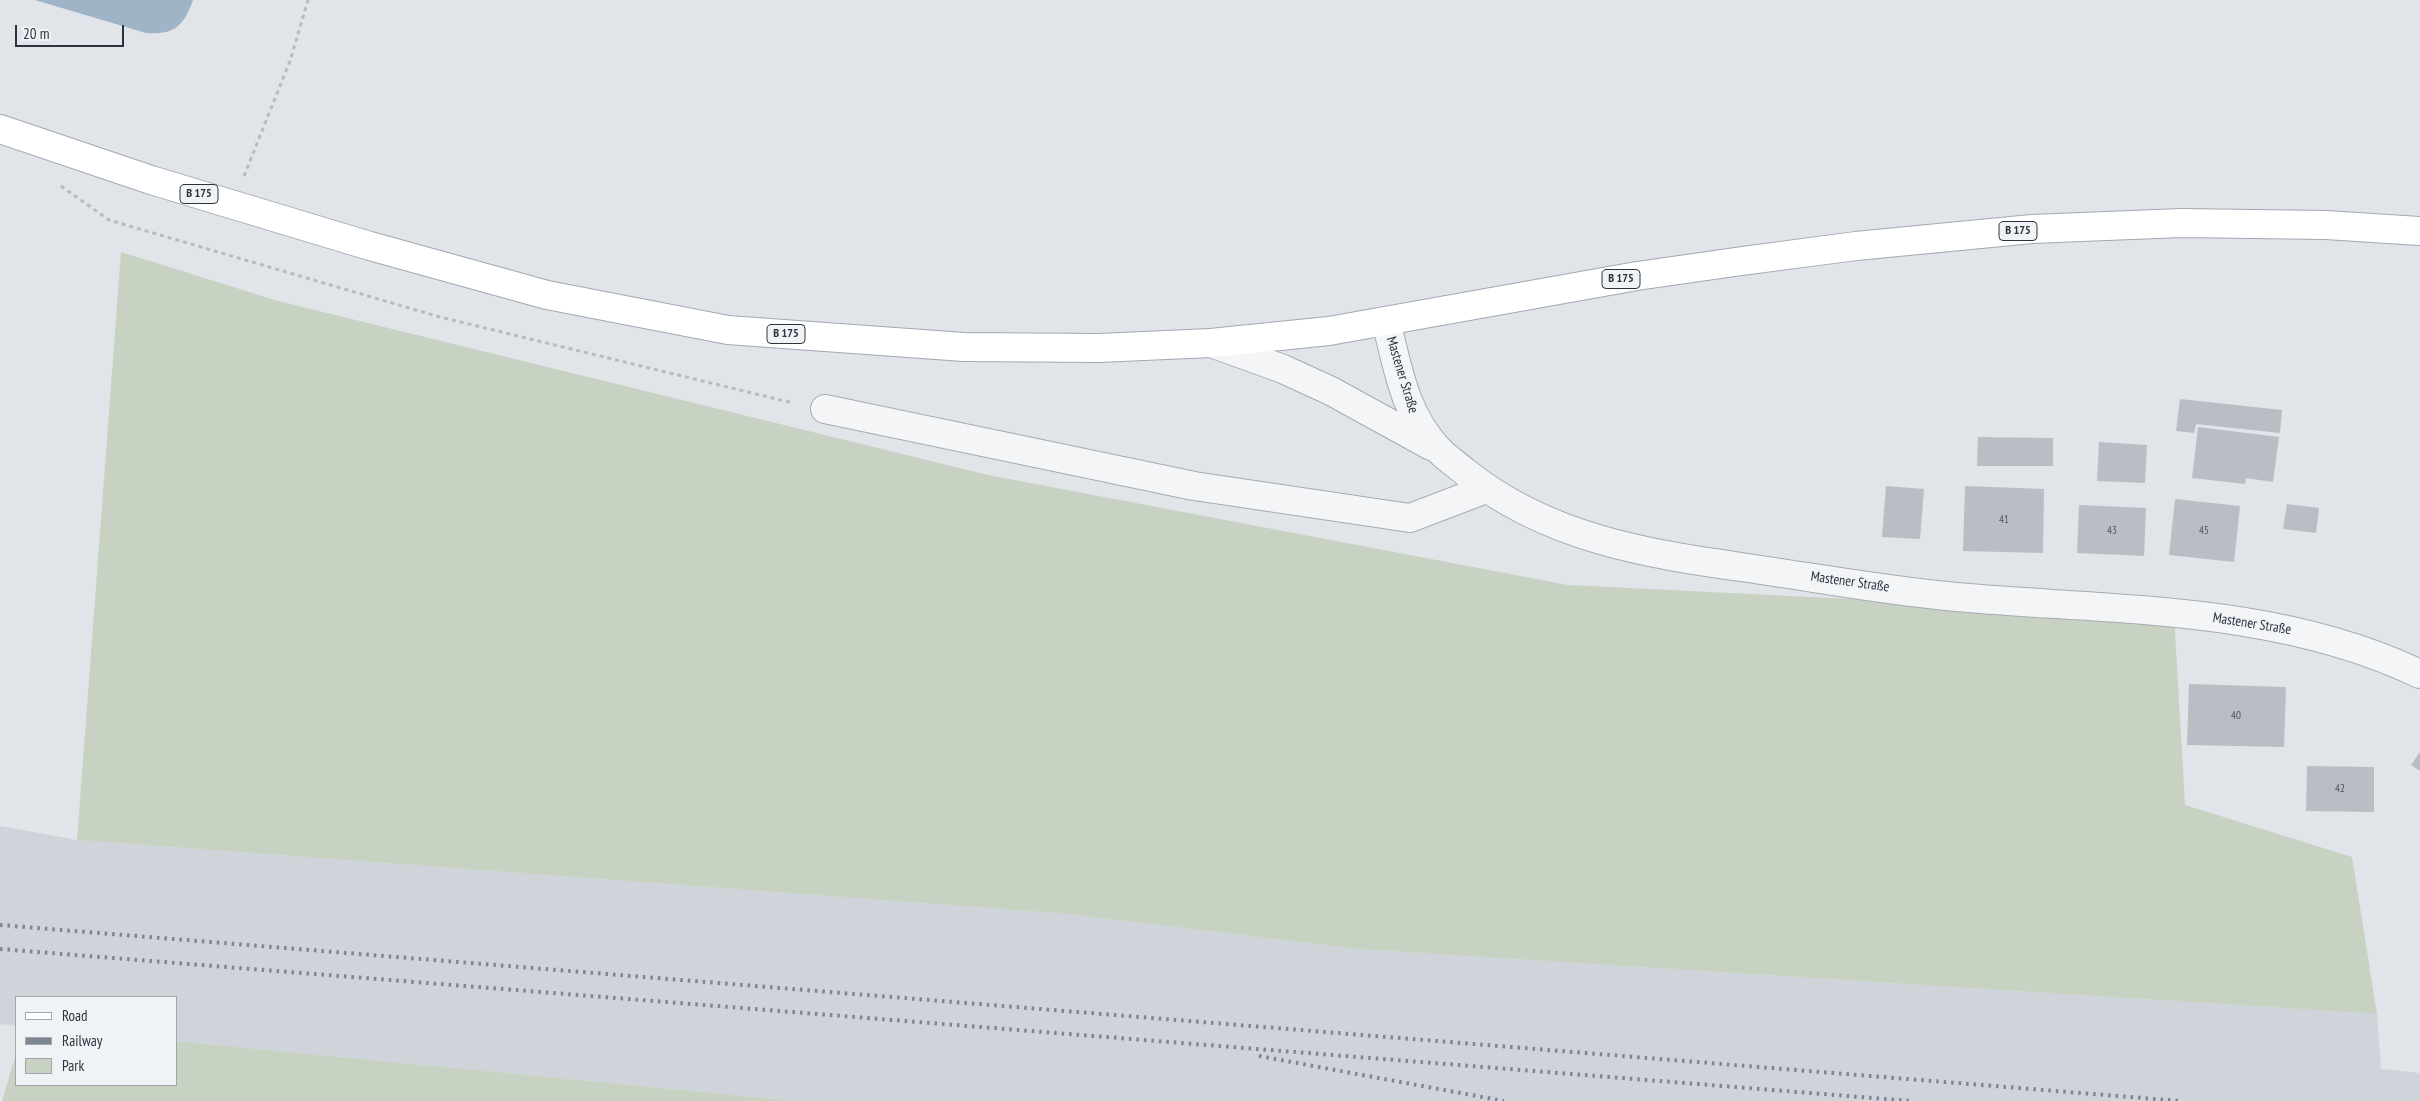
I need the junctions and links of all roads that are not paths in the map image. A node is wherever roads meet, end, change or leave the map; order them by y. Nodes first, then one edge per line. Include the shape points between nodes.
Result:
1 (0, 129) edge
2 (2420, 231) edge
3 (1386, 321) junction
4 (1211, 343) junction
5 (825, 409) road end
6 (1439, 450) junction
7 (1486, 489) junction
8 (2420, 674) edge

1 - 4 main road, B 175 via 151,180 547,295 728,330 964,347 1099,348
2 - 3 main road, B 175 via 2326,225 2181,223 2032,229 1742,261 1637,276
3 - 4 main road, B 175 via 1329,331
3 - 6 street, Mastener Straße via 1411,410
4 - 6 street via 1283,369 1330,391
5 - 7 street via 1194,486 1410,518
6 - 7 street, Mastener Straße
7 - 8 street, Mastener Straße via 1531,514 1582,536 1673,557 1954,597 2093,606 2231,620 2310,634 2385,657

